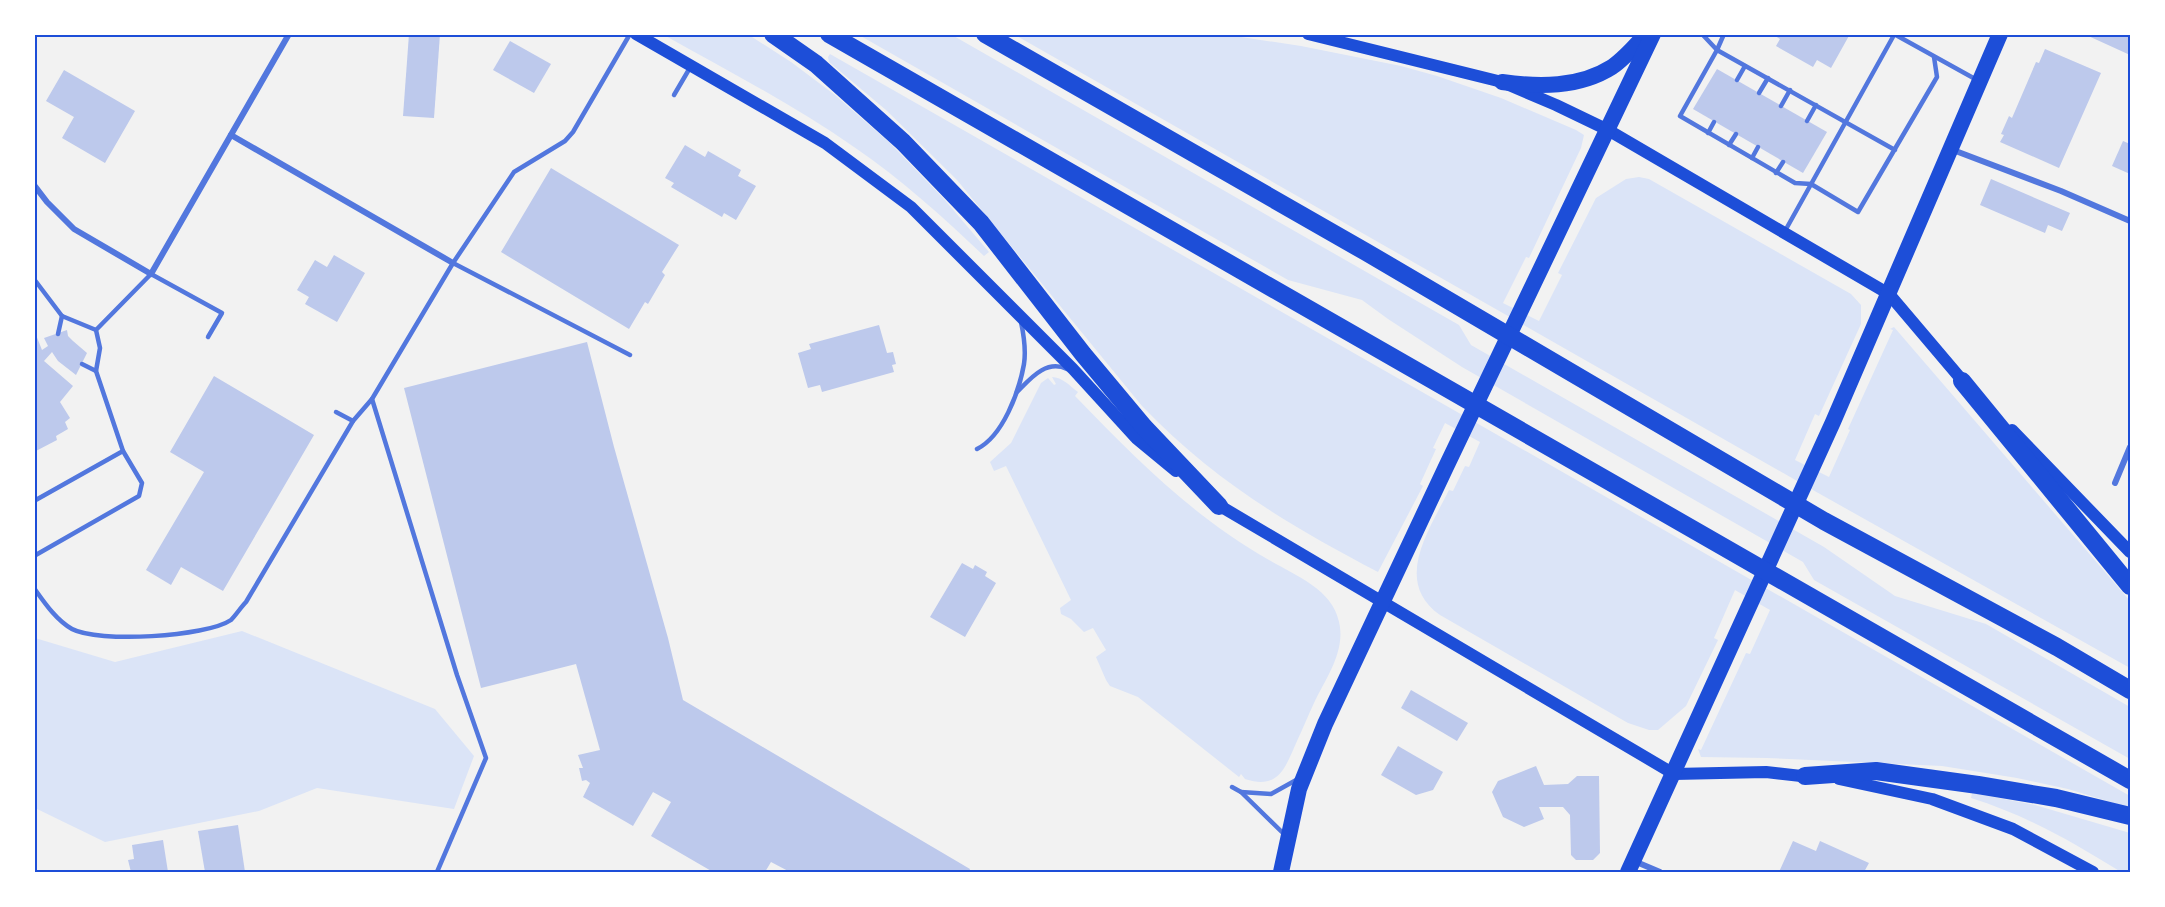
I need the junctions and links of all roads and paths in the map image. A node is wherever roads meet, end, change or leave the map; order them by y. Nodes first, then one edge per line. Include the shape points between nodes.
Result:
1 (289, 34) edge
2 (630, 34) edge
3 (636, 34) edge
4 (773, 34) edge
5 (829, 34) edge
6 (985, 34) edge
7 (1308, 34) edge
8 (1646, 34) edge
9 (1653, 34) edge
10 (1702, 34) edge
11 (1724, 34) edge
12 (2000, 34) edge
13 (1894, 35) edge
14 (1717, 50) junction
15 (1934, 57) junction
16 (691, 66) junction
17 (1745, 66) junction
18 (1768, 78) junction
19 (1737, 80) dead end
20 (1502, 82) junction
21 (1979, 82) junction
22 (1790, 90) junction
23 (1759, 93) dead end
24 (674, 96) dead end
25 (1816, 105) junction
26 (1781, 106) dead end
27 (1807, 121) dead end
28 (1846, 121) junction
29 (1714, 122) dead end
30 (1608, 130) junction
31 (1708, 133) junction
32 (1736, 134) dead end
33 (231, 135) junction
34 (1730, 145) junction
35 (1758, 147) dead end
36 (1951, 149) junction
37 (1895, 150) junction
38 (1752, 158) junction
39 (1783, 162) dead end
40 (1776, 173) junction
41 (1810, 184) junction
42 (34, 185) edge
43 (2130, 221) edge
44 (1784, 233) junction
45 (453, 263) junction
46 (151, 274) junction
47 (34, 279) edge
48 (1889, 294) junction
49 (1019, 314) junction
50 (62, 316) junction
51 (96, 330) junction
52 (58, 334) dead end
53 (208, 337) dead end
54 (630, 355) dead end
55 (82, 364) dead end
56 (96, 371) junction
57 (1079, 376) junction
58 (1962, 381) junction
59 (1015, 394) junction
60 (372, 399) junction
61 (336, 412) dead end
62 (353, 422) junction
63 (2130, 447) edge
64 (977, 449) dead end
65 (123, 451) junction
66 (2115, 483) dead end
67 (34, 501) edge
68 (1219, 506) junction
69 (2130, 552) edge
70 (34, 556) edge
71 (2130, 586) edge
72 (34, 588) edge
73 (1381, 603) junction
74 (2130, 690) edge
75 (1674, 774) junction
76 (1805, 776) junction
77 (1303, 777) junction
78 (2130, 780) edge
79 (1232, 787) dead end
80 (1241, 792) junction
81 (2130, 816) edge
82 (1287, 837) junction
83 (1631, 867) edge
84 (437, 873) edge
85 (1281, 873) edge
86 (1660, 873) edge
87 (2092, 873) edge

1 - 33 street
2 - 45 lane via 573,132 514,172
3 - 16 main road
4 - 68 highway via 816,64 894,134 981,223 1098,373
5 - 78 highway
6 - 74 highway via 1824,521
7 - 20 main road
8 - 20 highway via 1611,67 1591,77 1556,85
9 - 30 highway
10 - 14 lane
11 - 14 lane
12 - 21 highway
13 - 15 lane
13 - 28 lane
14 - 17 lane
14 - 31 lane via 1680,116
15 - 21 lane
15 - 37 lane via 1937,77
16 - 24 lane
16 - 49 main road via 825,143 911,207
17 - 18 lane
17 - 19 lane
18 - 22 lane
18 - 23 lane
20 - 30 main road
21 - 36 highway
22 - 25 lane
22 - 26 lane
25 - 27 lane
25 - 28 lane
28 - 37 lane
28 - 41 lane
29 - 31 lane
30 - 44 main road
30 - 73 highway
31 - 34 lane
32 - 34 lane
33 - 45 street
33 - 46 street
34 - 38 lane
35 - 38 lane
36 - 43 street
36 - 48 highway
37 - 41 lane via 1858,212
38 - 40 lane
39 - 40 lane
40 - 41 lane via 1795,183
41 - 44 lane
42 - 46 street via 74,229
44 - 48 main road
45 - 54 lane
45 - 60 lane
46 - 51 lane
46 - 53 lane via 222,313
47 - 50 lane
48 - 58 main road
48 - 75 highway
49 - 57 main road
49 - 59 lane via 1025,349
50 - 51 lane
50 - 52 lane
51 - 56 lane via 100,348
55 - 56 lane
56 - 65 lane
57 - 59 lane via 1054,365 1044,368
57 - 68 main road via 1136,438
58 - 69 main road
58 - 71 highway
59 - 64 lane via 999,428
60 - 62 lane
60 - 84 lane via 486,758
61 - 62 lane
62 - 72 lane via 246,602 230,620 182,634 97,636 72,629 48,608
63 - 66 street
65 - 67 lane
65 - 70 lane via 142,483 139,496
68 - 73 main road
73 - 75 main road
73 - 77 highway
75 - 76 main road via 1766,772
75 - 83 highway
76 - 81 highway via 1876,771 2056,798
76 - 87 main road via 1847,780 1932,800 2013,829
77 - 80 lane via 1271,794
77 - 82 highway
79 - 80 lane
80 - 82 lane
82 - 85 highway
83 - 86 street

